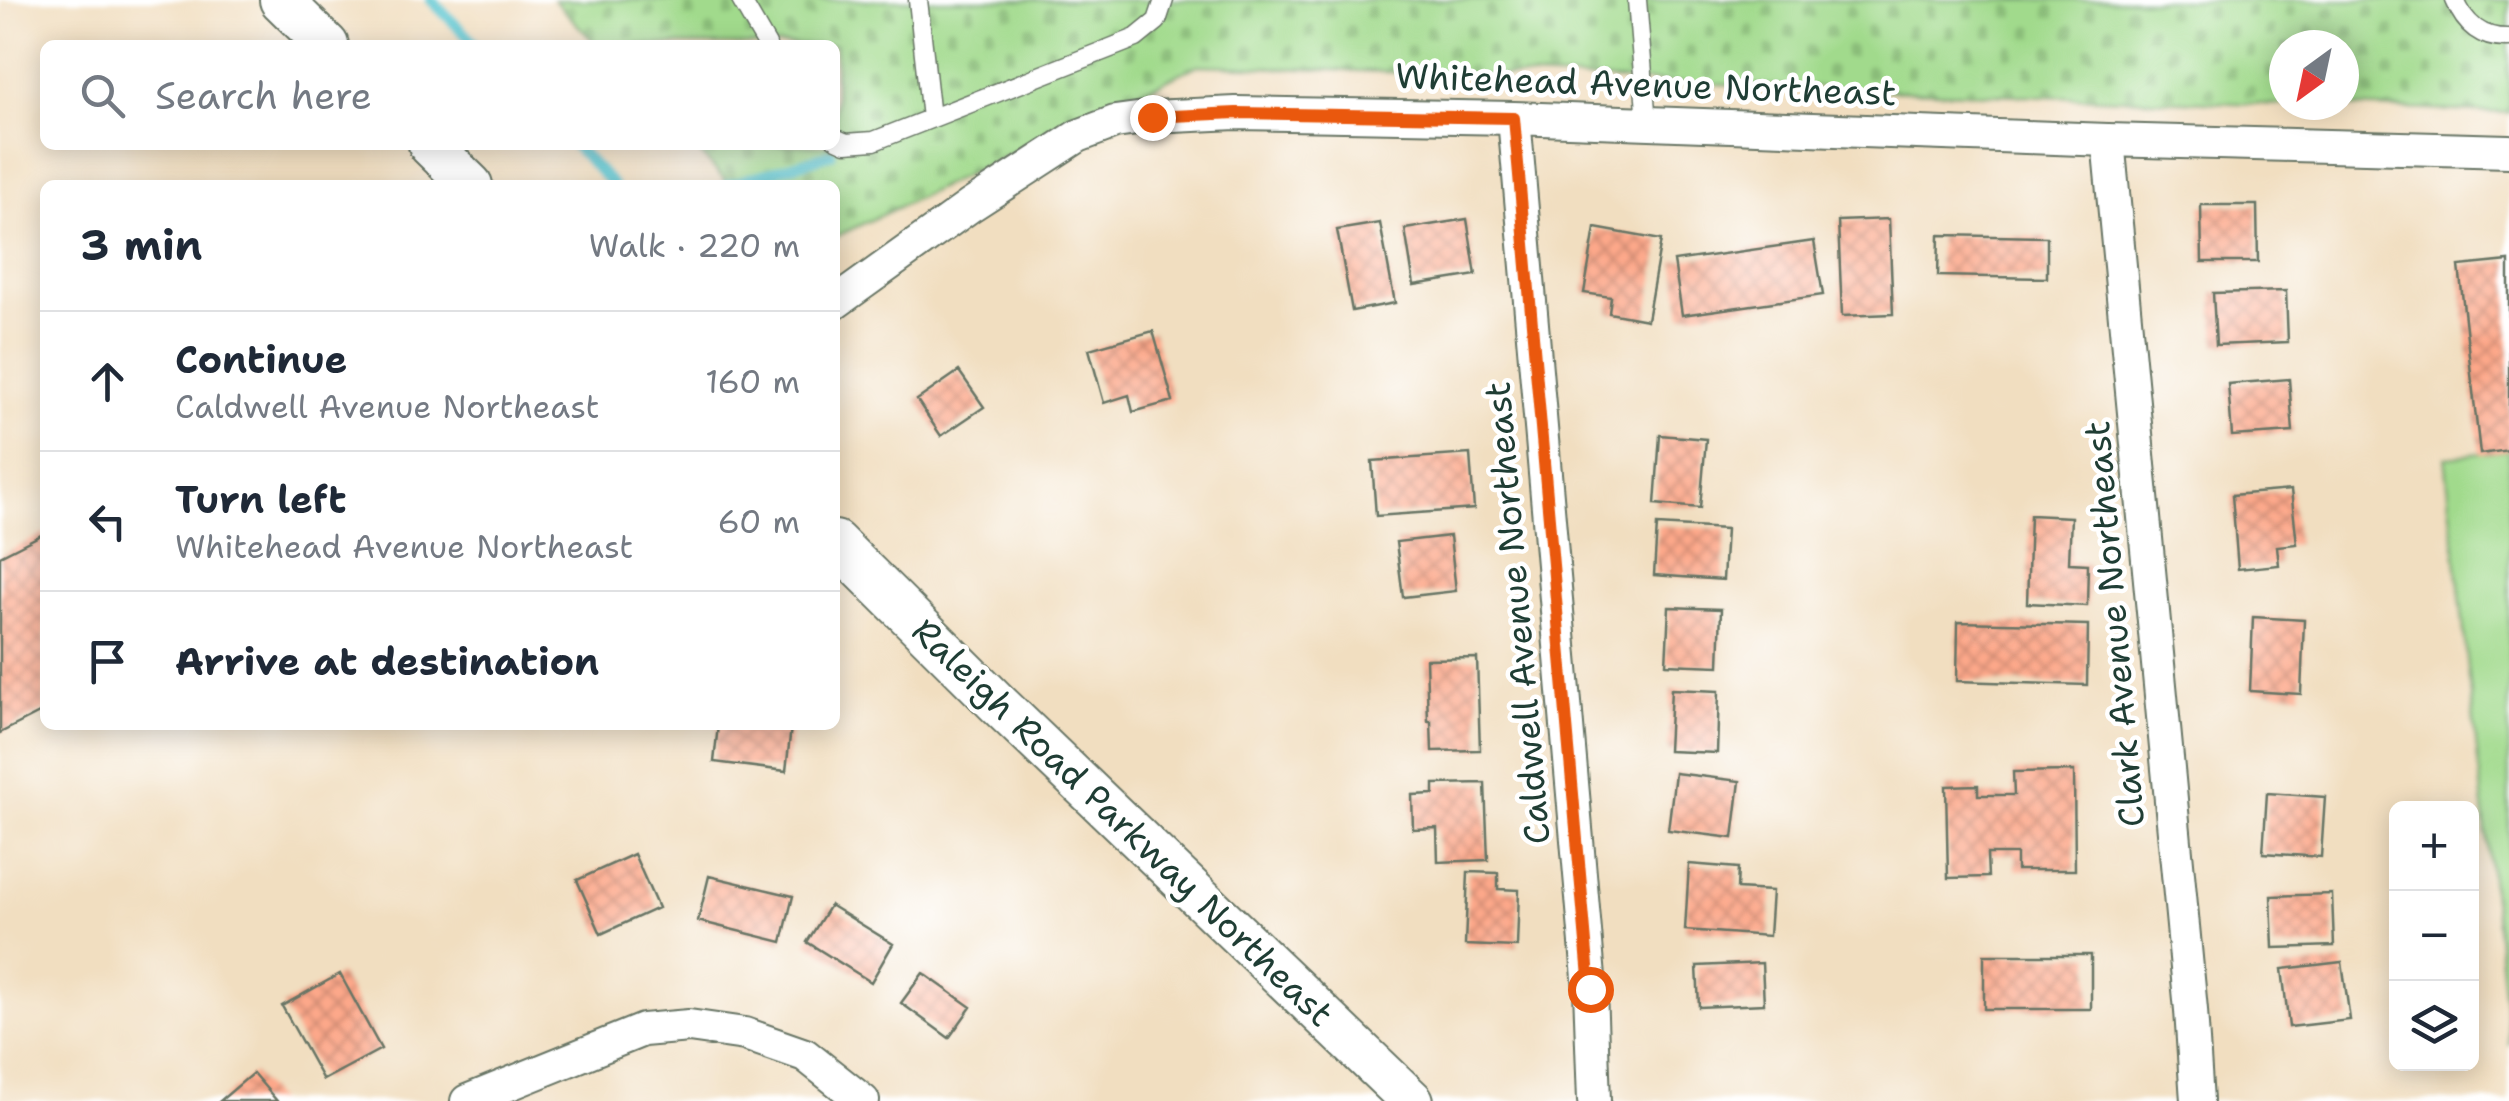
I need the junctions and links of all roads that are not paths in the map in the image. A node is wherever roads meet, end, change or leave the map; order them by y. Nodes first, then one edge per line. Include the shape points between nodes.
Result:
1 (281, 0) edge
2 (741, 0) edge
3 (918, 0) edge
4 (1164, 0) edge
5 (1637, 0) edge
6 (2455, 0) edge
7 (2509, 38) edge
8 (322, 40) edge
9 (764, 40) edge
10 (931, 118) junction
11 (1514, 118) junction
12 (1647, 123) junction
13 (840, 140) edge
14 (2108, 140) junction
15 (435, 150) edge
16 (2509, 151) edge
17 (465, 180) edge
18 (840, 298) edge
19 (840, 547) edge
20 (467, 1101) edge
21 (863, 1101) edge
22 (1412, 1101) edge
23 (1594, 1101) edge
24 (2197, 1101) edge

1 - 8 street
2 - 9 lane
3 - 10 lane
4 - 10 lane via 1156,21 1136,38
5 - 12 lane
6 - 7 lane via 2473,28
10 - 13 lane via 874,141
11 - 12 street, Whitehead Avenue Northeast
11 - 18 street, Whitehead Avenue Northeast via 1236,113 1115,122 1078,136
11 - 23 street, Caldwell Avenue Northeast via 1590,989
12 - 14 street, Whitehead Avenue Northeast
14 - 16 street, Whitehead Avenue Northeast
14 - 24 street, Clark Avenue Northeast
15 - 17 street
19 - 22 street, Raleigh Road Parkway Northeast
20 - 21 street via 642,1030 689,1026 745,1034 805,1054

